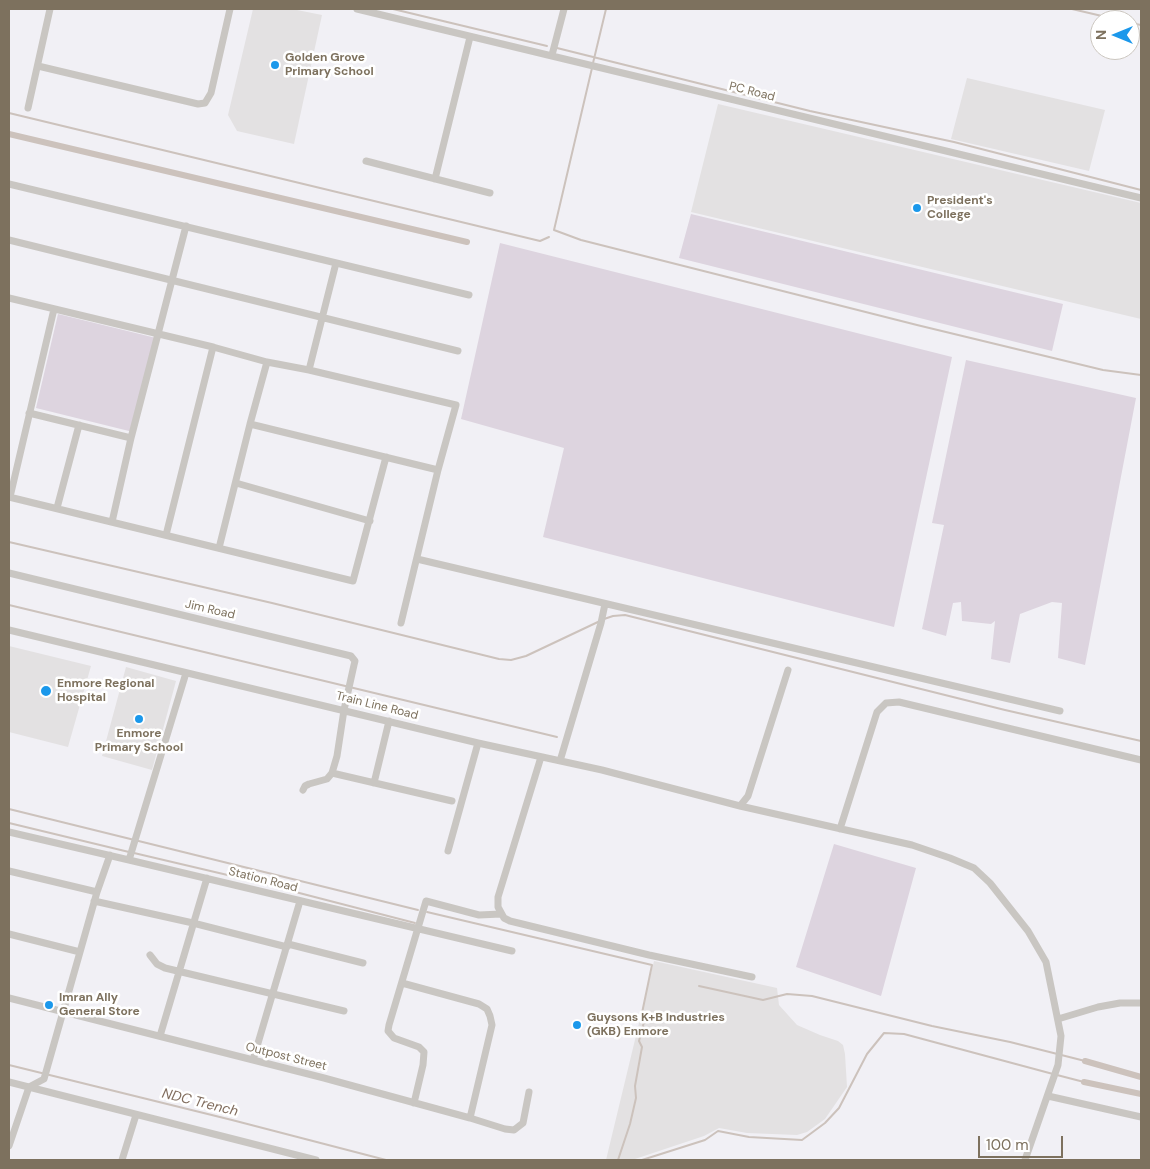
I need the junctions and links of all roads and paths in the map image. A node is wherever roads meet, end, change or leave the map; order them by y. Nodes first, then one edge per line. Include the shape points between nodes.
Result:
1 (50, 9) edge
2 (230, 9) edge
3 (357, 9) edge
4 (564, 9) edge
5 (366, 10) edge
6 (470, 36) junction
7 (552, 55) junction
8 (38, 66) junction
9 (28, 108) dead end
10 (366, 161) dead end
11 (434, 179) junction
12 (9, 184) edge
13 (490, 193) dead end
14 (1141, 198) edge
15 (186, 226) junction
16 (9, 240) edge
17 (336, 263) junction
18 (172, 280) junction
19 (470, 294) dead end
20 (9, 298) edge
21 (54, 309) junction
22 (322, 316) junction
23 (157, 334) junction
24 (213, 347) junction
25 (458, 351) dead end
26 (267, 362) junction
27 (309, 370) junction
28 (29, 413) junction
29 (250, 424) junction
30 (79, 425) junction
31 (131, 438) junction
32 (386, 457) junction
33 (438, 470) junction
34 (236, 483) junction
35 (9, 497) edge
36 (57, 508) junction
37 (370, 521) junction
38 (112, 522) junction
39 (166, 535) junction
40 (219, 548) junction
41 (417, 559) junction
42 (9, 573) edge
43 (604, 604) junction
44 (401, 623) dead end
45 (9, 630) edge
46 (788, 670) dead end
47 (186, 673) junction
48 (344, 710) junction
49 (1060, 711) dead end
50 (389, 720) junction
51 (478, 743) junction
52 (541, 757) junction
53 (1141, 760) edge
54 (560, 761) junction
55 (332, 773) junction
56 (374, 783) junction
57 (303, 790) dead end
58 (452, 801) dead end
59 (740, 806) junction
60 (840, 829) junction
61 (9, 832) edge
62 (448, 851) dead end
63 (110, 856) junction
64 (129, 860) junction
65 (9, 871) edge
66 (207, 878) junction
67 (97, 892) junction
68 (94, 901) junction
69 (300, 901) junction
70 (501, 914) junction
71 (193, 923) junction
72 (418, 928) junction
73 (9, 934) edge
74 (288, 946) junction
75 (512, 951) dead end
76 (80, 952) junction
77 (150, 956) dead end
78 (362, 963) dead end
79 (178, 971) junction
80 (752, 977) dead end
81 (402, 983) junction
82 (273, 994) junction
83 (9, 998) edge
84 (1141, 1003) edge
85 (344, 1010) dead end
86 (63, 1012) junction
87 (1058, 1019) junction
88 (160, 1036) junction
89 (253, 1060) junction
90 (9, 1082) edge
91 (28, 1087) junction
92 (529, 1092) dead end
93 (1048, 1096) junction
94 (414, 1103) junction
95 (136, 1115) junction
96 (1141, 1117) edge
97 (470, 1118) junction
98 (9, 1146) edge
99 (287, 1157) edge
100 (122, 1160) edge
101 (316, 1160) edge
102 (1025, 1160) edge

1 - 8 street
2 - 8 street via 211,94 205,103
3 - 5 street, PC Road
4 - 7 street
5 - 6 street, PC Road
6 - 7 street, PC Road
6 - 11 street
7 - 14 street, PC Road
8 - 9 street
10 - 11 street
11 - 13 street
12 - 15 street
15 - 17 street
15 - 18 street
16 - 18 street
17 - 19 street
17 - 22 street
18 - 22 street
18 - 23 street
20 - 21 street
21 - 23 street
21 - 28 street
22 - 25 street
22 - 27 street
23 - 24 street
23 - 31 street
24 - 26 street
24 - 39 street
26 - 27 street
26 - 29 street
27 - 33 street via 456,406
28 - 30 street
28 - 35 street
29 - 32 street
29 - 34 street
30 - 31 street
30 - 36 street
31 - 38 street
32 - 33 street
32 - 37 street
33 - 41 street
34 - 37 street
34 - 40 street
35 - 36 street
36 - 38 street
37 - 40 street via 353,581
38 - 39 street
39 - 40 street
41 - 43 street
41 - 44 street
42 - 48 street, Jim Road via 351,656 355,662
43 - 49 street
43 - 54 street via 601,624
45 - 47 street, Train Line Road
46 - 59 street via 748,796
47 - 48 street, Train Line Road
47 - 64 street
48 - 50 street, Train Line Road
48 - 55 street, Jim Road
50 - 51 street, Train Line Road
50 - 56 street
51 - 52 street, Train Line Road
51 - 62 street
52 - 54 street, Train Line Road
52 - 70 street via 498,897
53 - 60 street via 899,702 886,703 877,712
54 - 59 street, Train Line Road
55 - 56 street
55 - 57 street via 327,779 309,784
56 - 58 street
59 - 60 street, Train Line Road
60 - 87 street, Train Line Road via 912,845 974,868 1028,931 1046,962
61 - 63 street, Station Road
63 - 64 street, Station Road
63 - 67 street
64 - 66 street, Station Road
65 - 67 street
66 - 69 street, Station Road
66 - 71 street
67 - 68 street
68 - 71 street
68 - 76 street
69 - 72 street, Station Road
69 - 74 street
70 - 72 street via 479,915 426,901
70 - 80 street via 510,921 649,956
71 - 74 street
71 - 79 street
72 - 75 street, Station Road
72 - 81 street
73 - 76 street
74 - 78 street
74 - 82 street
76 - 86 street
77 - 79 street via 157,964
79 - 82 street
79 - 88 street
81 - 94 street via 388,1032 424,1052
81 - 97 street via 487,1009 492,1025
82 - 85 street
82 - 89 street
83 - 86 street, Outpost Street
84 - 87 street via 1098,1007
86 - 88 street, Outpost Street
86 - 91 street via 45,1076
87 - 93 street, Train Line Road via 1061,1036 1059,1056
88 - 89 street, Outpost Street
89 - 94 street, Outpost Street
90 - 91 street
91 - 95 street
91 - 98 street
92 - 97 street, Outpost Street via 523,1123 514,1130
93 - 96 street
93 - 102 street, Train Line Road
94 - 97 street, Outpost Street
95 - 99 street
95 - 100 street
99 - 101 street

